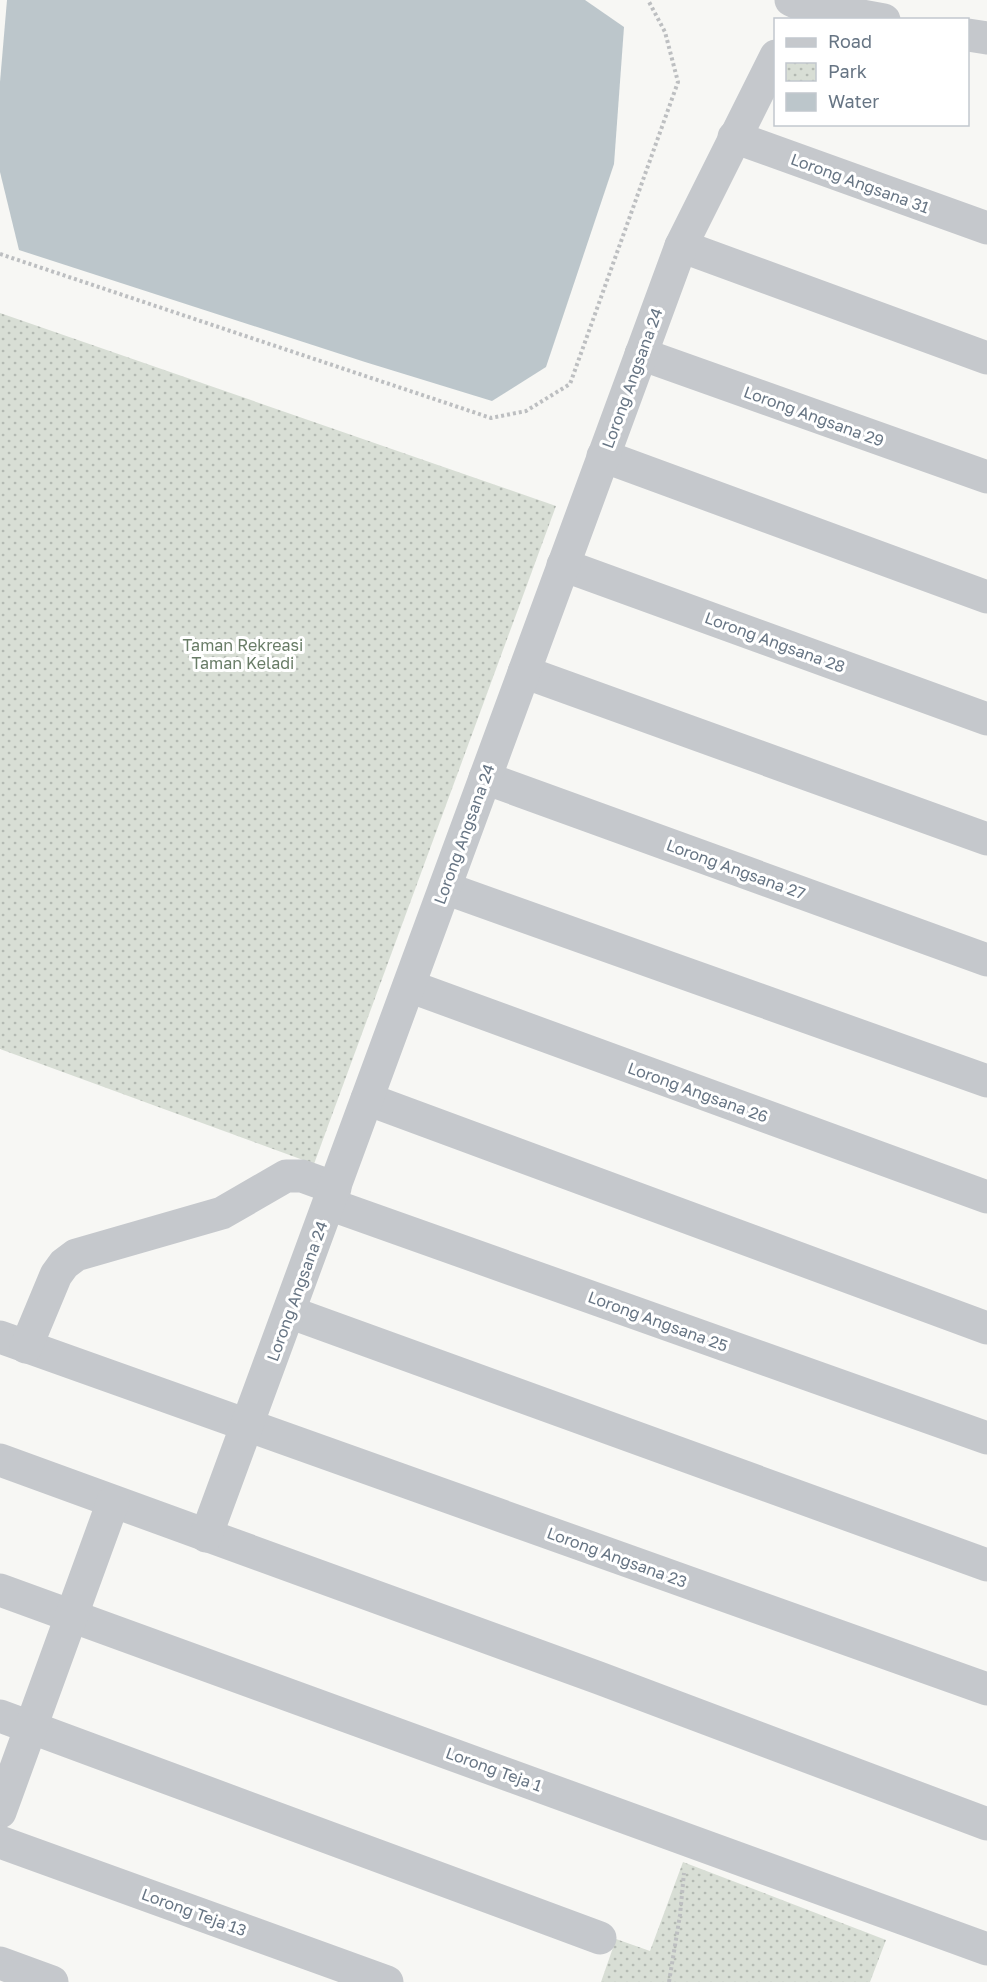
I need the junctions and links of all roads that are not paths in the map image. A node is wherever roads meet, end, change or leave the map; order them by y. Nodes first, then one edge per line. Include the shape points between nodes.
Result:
1 (798, 6) edge
2 (872, 18) edge
3 (969, 34) edge
4 (987, 38) edge
5 (774, 60) edge
6 (734, 137) junction
7 (987, 228) edge
8 (681, 246) junction
9 (641, 354) junction
10 (987, 358) edge
11 (603, 456) junction
12 (987, 477) edge
13 (563, 565) junction
14 (987, 597) edge
15 (524, 672) junction
16 (987, 719) edge
17 (485, 778) junction
18 (987, 839) edge
19 (445, 888) junction
20 (987, 960) edge
21 (409, 986) junction
22 (987, 1081) edge
23 (367, 1100) junction
24 (332, 1196) junction
25 (987, 1197) edge
26 (289, 1312) junction
27 (987, 1328) edge
28 (13, 1342) edge
29 (248, 1425) junction
30 (987, 1438) edge
31 (0, 1460) edge
32 (113, 1502) junction
33 (206, 1536) junction
34 (987, 1565) edge
35 (0, 1590) edge
36 (71, 1616) junction
37 (987, 1689) edge
38 (0, 1716) edge
39 (31, 1727) junction
40 (0, 1812) edge
41 (987, 1824) edge
42 (0, 1842) edge
43 (600, 1938) dead end
44 (987, 1949) edge
45 (0, 1963) edge
46 (52, 1982) edge
47 (387, 1982) edge

1 - 2 street
3 - 4 street
5 - 6 street, Lorong Angsana 24
6 - 7 street, Lorong Angsana 31
6 - 8 street, Lorong Angsana 24
8 - 9 street, Lorong Angsana 24
8 - 10 street
9 - 11 street, Lorong Angsana 24
9 - 12 street, Lorong Angsana 29
11 - 13 street, Lorong Angsana 24
11 - 14 street
13 - 15 street, Lorong Angsana 24
13 - 16 street, Lorong Angsana 28
15 - 17 street, Lorong Angsana 24
15 - 18 street
17 - 19 street, Lorong Angsana 24
17 - 20 street, Lorong Angsana 27
19 - 21 street, Lorong Angsana 24
19 - 22 street
21 - 23 street, Lorong Angsana 24
21 - 25 street, Lorong Angsana 26
23 - 24 street, Lorong Angsana 24
23 - 27 street
24 - 26 street, Lorong Angsana 24
24 - 28 street, Lorong Angsana 25 via 302,1176 286,1176 222,1213 76,1255 64,1263
24 - 30 street, Lorong Angsana 25
26 - 29 street, Lorong Angsana 24
26 - 34 street
28 - 29 street, Lorong Angsana 23
29 - 33 street, Lorong Angsana 24
29 - 37 street, Lorong Angsana 23
31 - 32 street
32 - 33 street
32 - 36 street
33 - 41 street via 600,1678
35 - 36 street, Lorong Teja 1
36 - 39 street
36 - 44 street, Lorong Teja 1
38 - 39 street
39 - 40 street
39 - 43 street
42 - 47 street, Lorong Teja 13
45 - 46 street

